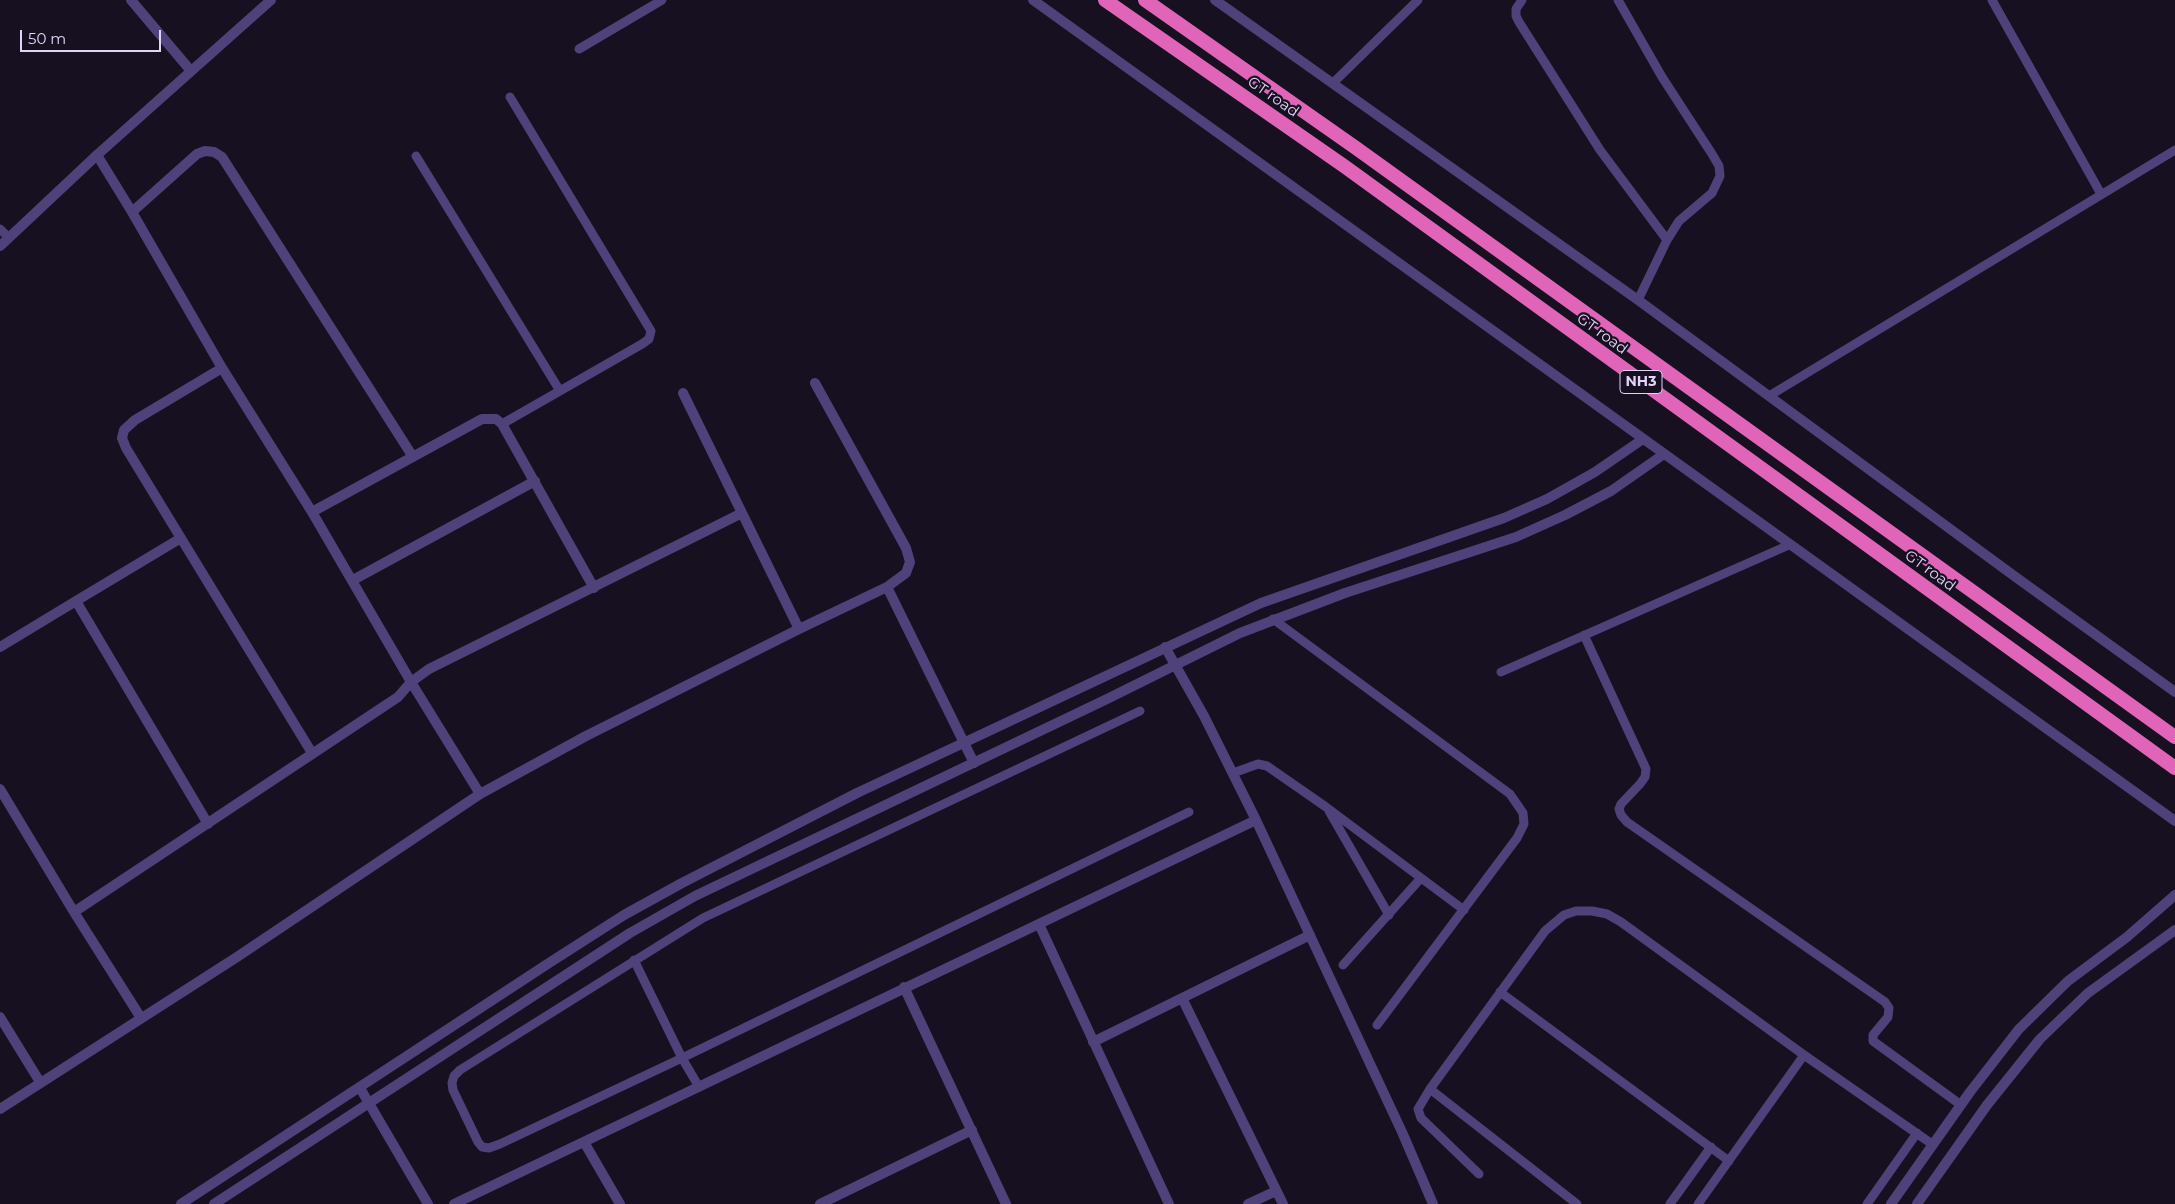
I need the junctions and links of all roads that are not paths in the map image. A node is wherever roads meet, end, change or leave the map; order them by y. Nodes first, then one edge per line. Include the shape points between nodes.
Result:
1 (131, 0) edge
2 (271, 0) edge
3 (662, 0) edge
4 (1033, 0) edge
5 (1105, 0) edge
6 (1145, 0) edge
7 (1216, 0) edge
8 (1418, 0) edge
9 (1522, 0) edge
10 (1618, 0) edge
11 (1992, 0) edge
12 (579, 49) dead end
13 (191, 71) junction
14 (1333, 83) junction
15 (510, 97) dead end
16 (2175, 150) edge
17 (97, 155) junction
18 (416, 156) dead end
19 (2101, 194) junction
20 (132, 212) junction
21 (0, 229) edge
22 (9, 238) junction
23 (1667, 240) junction
24 (0, 246) edge
25 (1638, 300) junction
26 (222, 368) junction
27 (815, 383) dead end
28 (560, 391) junction
29 (683, 393) dead end
30 (1769, 396) junction
31 (502, 424) junction
32 (1643, 439) junction
33 (1664, 454) junction
34 (413, 457) junction
35 (535, 481) junction
36 (312, 512) junction
37 (742, 512) junction
38 (181, 538) junction
39 (1789, 545) junction
40 (353, 580) junction
41 (887, 587) junction
42 (594, 588) junction
43 (76, 601) junction
44 (1273, 619) junction
45 (800, 629) junction
46 (1584, 635) junction
47 (0, 647) edge
48 (1165, 647) junction
49 (1175, 666) junction
50 (1501, 672) dead end
51 (411, 682) junction
52 (2175, 692) edge
53 (1140, 711) dead end
54 (2175, 737) edge
55 (964, 744) junction
56 (312, 754) junction
57 (974, 763) junction
58 (2175, 768) edge
59 (1233, 773) junction
60 (0, 789) edge
61 (480, 794) junction
62 (1326, 807) junction
63 (1189, 812) dead end
64 (1256, 820) junction
65 (2175, 821) edge
66 (208, 824) junction
67 (1421, 878) junction
68 (2175, 894) edge
69 (1464, 910) junction
70 (74, 912) junction
71 (1389, 915) junction
72 (1039, 924) junction
73 (2175, 930) edge
74 (1310, 935) junction
75 (634, 960) junction
76 (1344, 965) dead end
77 (904, 987) junction
78 (1500, 992) junction
79 (1182, 998) junction
80 (0, 1018) edge
81 (141, 1018) junction
82 (1376, 1024) dead end
83 (1094, 1042) junction
84 (1804, 1055) junction
85 (682, 1058) junction
86 (40, 1082) junction
87 (699, 1087) junction
88 (360, 1088) junction
89 (1430, 1089) junction
90 (369, 1104) junction
91 (1961, 1105) junction
92 (0, 1109) edge
93 (972, 1130) junction
94 (1917, 1133) junction
95 (584, 1142) junction
96 (1932, 1144) junction
97 (1711, 1147) junction
98 (1730, 1161) junction
99 (1479, 1174) dead end
100 (1276, 1191) junction
101 (227, 1200) edge
102 (832, 1201) edge
103 (1893, 1203) edge
104 (181, 1204) edge
105 (214, 1204) edge
106 (428, 1204) edge
107 (454, 1204) edge
108 (620, 1204) edge
109 (820, 1204) edge
110 (1006, 1204) edge
111 (1169, 1204) edge
112 (1248, 1204) edge
113 (1283, 1204) edge
114 (1433, 1204) edge
115 (1577, 1204) edge
116 (1670, 1204) edge
117 (1698, 1204) edge
118 (1868, 1204) edge
119 (1917, 1204) edge

1 - 13 street
2 - 13 street
3 - 12 lane
4 - 32 street
5 - 58 highway, GT road / NH3 via 1344,166
6 - 54 highway, GT road / NH3
7 - 14 street
8 - 14 lane
9 - 23 lane via 1516,9 1518,22 1600,150
10 - 23 lane via 1719,166 1718,185 1679,221
11 - 19 lane
13 - 17 street
14 - 25 street
15 - 28 lane via 651,331 642,344
16 - 19 lane
17 - 20 street
17 - 22 street
18 - 28 lane
19 - 30 lane
20 - 26 street
20 - 34 street via 197,154 206,151 222,157
21 - 22 lane
22 - 24 street
23 - 25 lane
25 - 30 street
26 - 36 street
26 - 38 street via 135,420 124,430 122,438
27 - 41 street via 906,548 910,562 906,574
28 - 31 lane
29 - 37 street
30 - 52 street
31 - 34 street via 496,419 482,419
31 - 35 street
32 - 33 street
32 - 48 street via 1595,472 1547,499 1261,603
33 - 39 street
33 - 44 street via 1611,490 1516,537
34 - 36 street
35 - 40 street
35 - 42 street
36 - 40 street
37 - 42 street
37 - 45 street
38 - 43 street
38 - 56 street
39 - 46 lane
39 - 65 street
40 - 51 street
41 - 45 street
41 - 55 street
42 - 51 street
43 - 47 street
43 - 66 street
44 - 49 street
44 - 69 lane via 1510,794 1518,804 1524,824 1517,838
45 - 61 street via 586,736
46 - 50 lane
46 - 91 lane via 1646,768 1645,777 1621,804 1621,815 1885,1002 1889,1008 1888,1017 1872,1041
48 - 49 street
48 - 55 street
49 - 57 street
49 - 59 street
51 - 56 street via 398,697
51 - 61 street
53 - 75 lane via 744,897
55 - 57 street
55 - 88 street via 857,793 624,915
56 - 66 street
57 - 90 street via 694,896 630,933
59 - 62 lane via 1258,764 1267,766
59 - 64 street
60 - 70 street
61 - 81 street
62 - 67 lane
62 - 71 lane
63 - 85 lane
64 - 72 street
64 - 74 street
66 - 70 street
67 - 69 lane
67 - 71 lane
68 - 91 street via 2127,937 2068,981 2019,1028
69 - 82 lane
70 - 81 street
71 - 76 lane
72 - 77 street
72 - 83 street
73 - 119 street via 2088,993 2040,1039 1987,1105
74 - 79 street
74 - 114 street
75 - 85 lane
75 - 85 lane via 454,1076 453,1090 478,1142 489,1148 500,1144
77 - 87 street
77 - 93 street
78 - 84 lane via 1554,922 1576,911 1607,914
78 - 89 lane
78 - 97 lane
79 - 83 street
79 - 100 street
80 - 86 street
81 - 86 street
83 - 111 street
84 - 94 lane
84 - 98 lane
85 - 87 lane
86 - 92 street
87 - 95 street
88 - 90 street
88 - 104 street
89 - 99 lane via 1418,1109 1421,1118
89 - 115 lane
90 - 101 street
90 - 106 street
91 - 96 street
93 - 102 street
93 - 110 street
94 - 96 lane
94 - 118 lane
95 - 107 street
95 - 108 street
96 - 103 street
97 - 98 lane
97 - 116 lane
98 - 117 lane
100 - 112 street
100 - 113 street
101 - 105 street
102 - 109 street

